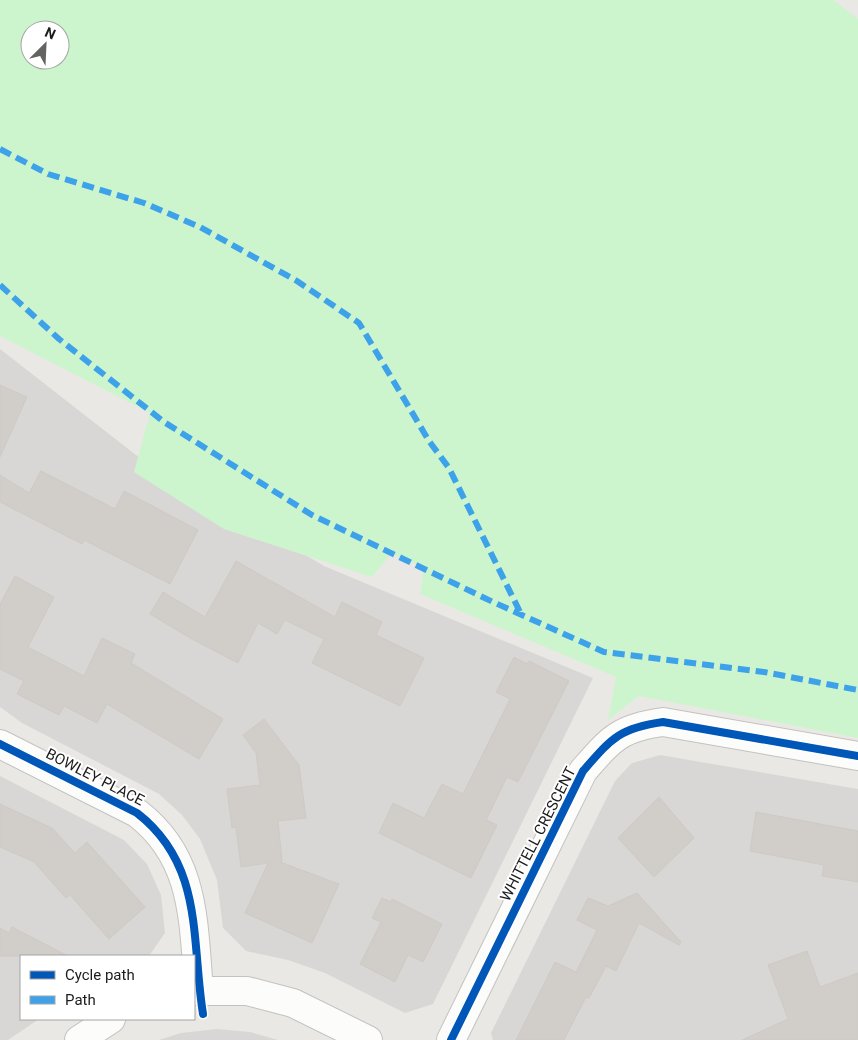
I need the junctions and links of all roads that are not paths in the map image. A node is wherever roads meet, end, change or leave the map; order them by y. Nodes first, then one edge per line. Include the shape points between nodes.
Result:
1 (0, 744) edge
2 (858, 756) edge
3 (193, 955) edge
4 (195, 978) edge
5 (196, 991) edge
6 (109, 1020) edge
7 (79, 1040) edge
8 (368, 1040) edge
9 (451, 1040) edge

1 - 3 street, BOWLEY PLACE via 137,813 151,824 174,853 188,888
2 - 9 street, WHITTELL CRESCENT via 663,722 637,726 612,738 583,771
4 - 5 street, BOWLEY PLACE
5 - 8 street via 247,991 293,1003
6 - 7 street

